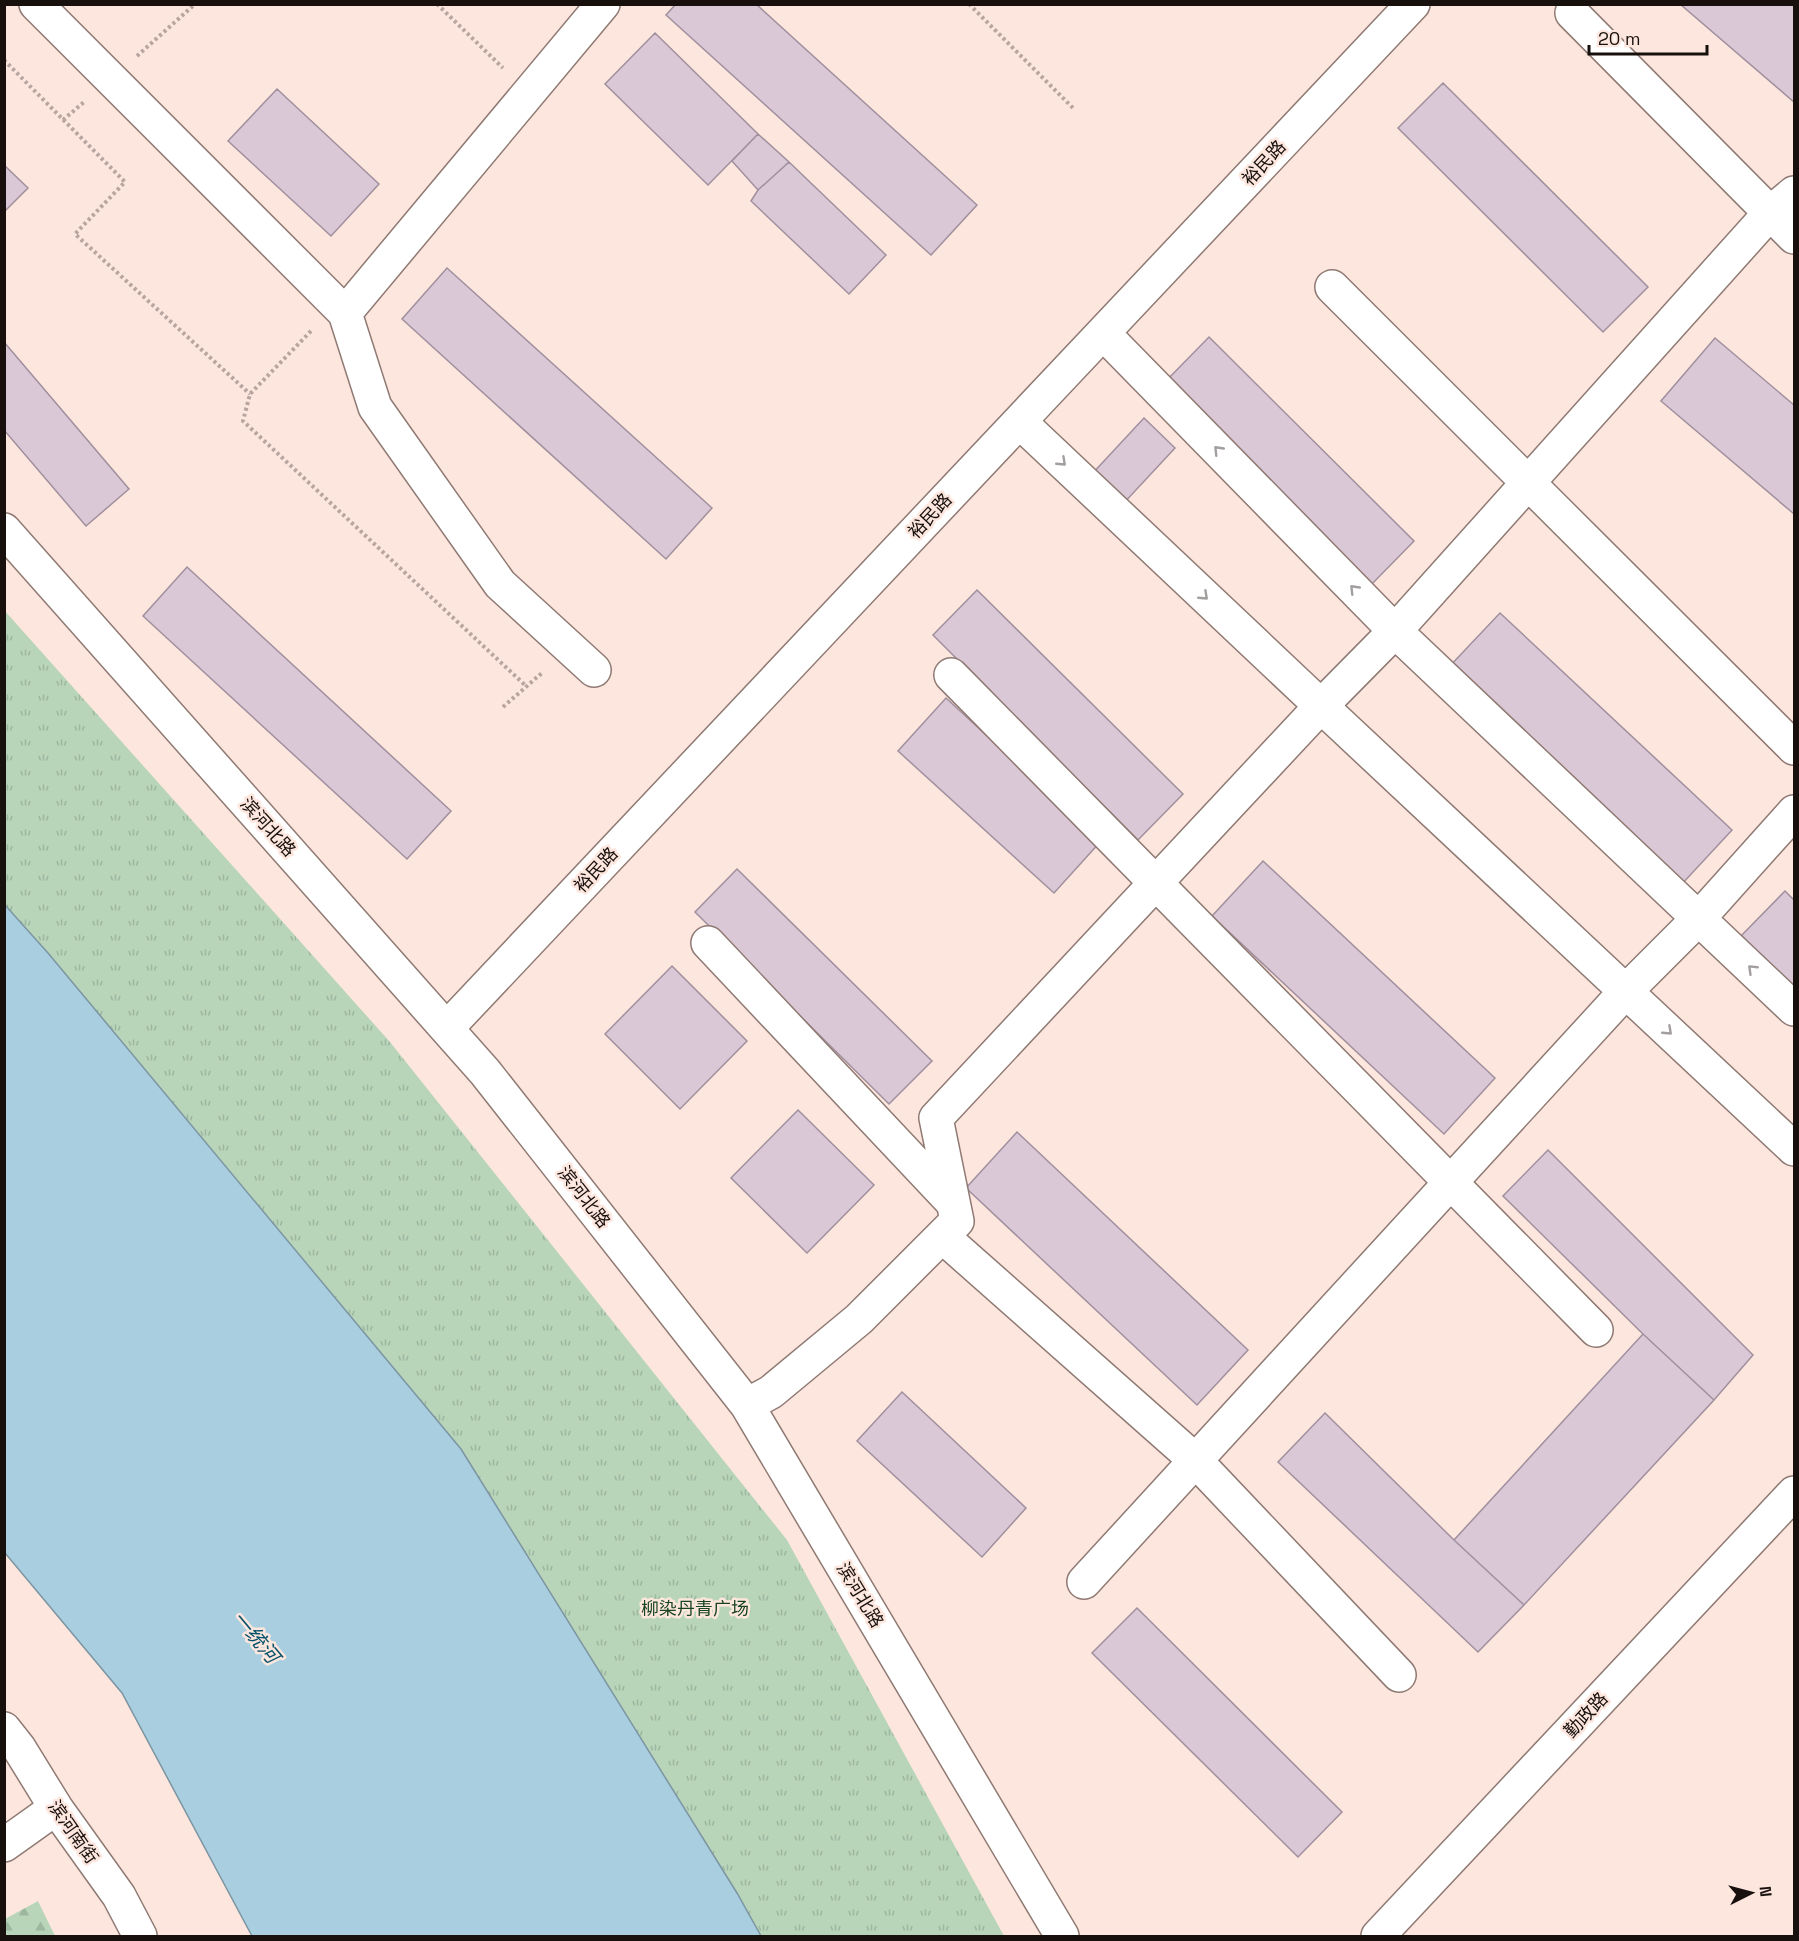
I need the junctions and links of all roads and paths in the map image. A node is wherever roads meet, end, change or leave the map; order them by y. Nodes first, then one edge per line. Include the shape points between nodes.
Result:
1 (36, 4) edge
2 (437, 4) edge
3 (603, 4) edge
4 (969, 4) edge
5 (1413, 4) edge
6 (1572, 13) dead end
7 (4, 60) edge
8 (529, 93) junction
9 (1075, 110) dead end
10 (1794, 193) edge
11 (1770, 213) junction
12 (1794, 237) edge
13 (1332, 287) dead end
14 (341, 309) junction
15 (1103, 333) junction
16 (250, 394) junction
17 (1020, 422) junction
18 (1528, 483) junction
19 (4, 531) edge
20 (1395, 631) junction
21 (583, 659) joint
22 (951, 675) dead end
23 (526, 686) junction
24 (1321, 706) junction
25 (503, 707) dead end
26 (1794, 748) edge
27 (1794, 812) edge
28 (1156, 883) junction
29 (1699, 918) junction
30 (708, 943) dead end
31 (1626, 991) junction
32 (1794, 1009) edge
33 (447, 1028) junction
34 (1794, 1149) edge
35 (1449, 1182) junction
36 (953, 1203) junction
37 (942, 1236) junction
38 (1596, 1330) dead end
39 (747, 1405) junction
40 (1195, 1460) junction
41 (1794, 1493) edge
42 (1084, 1582) dead end
43 (1399, 1676) dead end
44 (9, 1745) edge
45 (56, 1808) junction
46 (4, 1845) edge
47 (140, 1936) edge
48 (1062, 1936) edge
49 (1378, 1936) edge

1 - 14 street
2 - 8 path
3 - 8 street
4 - 9 path
5 - 15 street, 裕民路
6 - 11 street
7 - 16 path via 125,182 75,234
8 - 14 street
10 - 11 street
11 - 12 street
11 - 18 street
13 - 18 street
14 - 16 path
14 - 21 street via 375,407 501,584
15 - 17 street, 裕民路
20 -> 15 street
16 - 23 path via 243,422
17 -> 24 street
17 - 33 street, 裕民路
18 - 20 street
18 - 26 street
19 - 33 street, 滨河北路
20 - 24 street
20 - 29 street
21 - 23 path
22 - 28 street
23 - 25 path
24 - 28 street
24 - 31 street
27 - 29 street
28 - 35 street
28 - 36 street via 936,1118
29 - 31 street
32 -> 29 street
30 - 36 street
31 -> 34 street
31 - 35 street
33 - 39 street, 滨河北路
35 - 38 street
35 - 40 street
36 - 37 street via 957,1221
37 - 39 street via 859,1319 771,1392
37 - 40 street
39 - 48 street, 滨河北路
40 - 42 street
40 - 43 street
41 - 49 street, 勤政路
44 - 45 street, 滨河南街
45 - 46 street
45 - 47 street, 滨河南街 via 119,1896

